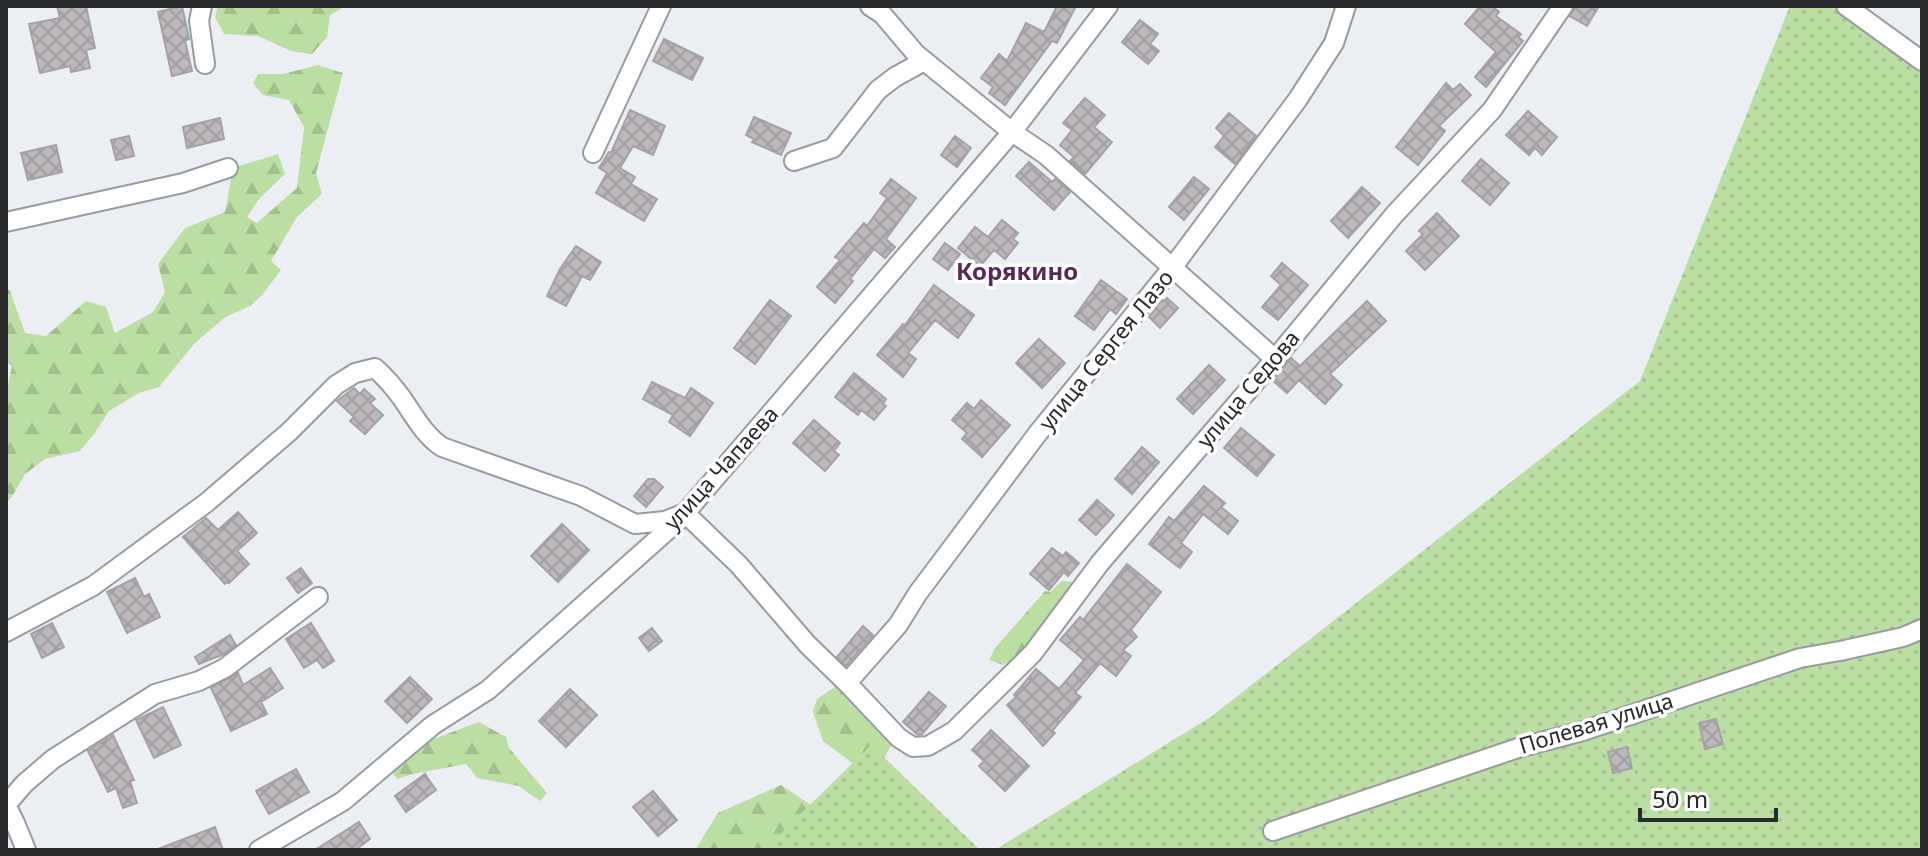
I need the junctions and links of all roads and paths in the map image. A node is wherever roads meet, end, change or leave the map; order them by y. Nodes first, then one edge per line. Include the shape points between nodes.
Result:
1 (202, 6) edge
2 (661, 6) edge
3 (1108, 6) edge
4 (1346, 6) edge
5 (1563, 6) edge
6 (1846, 6) edge
7 (879, 9) edge
8 (924, 61) junction
9 (1922, 61) edge
10 (205, 64) dead end
11 (1012, 132) junction
12 (593, 153) dead end
13 (794, 161) dead end
14 (228, 168) dead end
15 (6, 222) edge
16 (1172, 268) junction
17 (1275, 359) junction
18 (685, 513) junction
19 (318, 597) dead end
20 (1922, 629) edge
21 (6, 632) edge
22 (847, 683) junction
23 (6, 805) edge
24 (1273, 831) dead end
25 (26, 850) edge
26 (259, 850) edge

1 - 10 street
2 - 12 street
3 - 11 street, улица Чапаева
4 - 16 street, улица Сергея Лазо via 1334,43 1298,99
5 - 17 street, улица Седова via 1492,110 1394,215
6 - 9 street
7 - 8 street
8 - 11 street
8 - 13 street via 878,90 833,148
11 - 16 street via 1046,155
11 - 18 street, улица Чапаева
14 - 15 street
16 - 17 street
16 - 22 street, улица Сергея Лазо via 1038,433 898,625
17 - 22 street, улица Седова via 1100,563 1033,653 954,731 928,746 913,747
18 - 21 street via 635,524 581,496 442,447 375,368 336,385 206,503 93,586
18 - 22 street
18 - 26 street, улица Чапаева via 488,690 433,725 343,801
19 - 23 street via 225,668 155,694 64,752
20 - 24 street, Полевая улица via 1800,658
23 - 25 street

